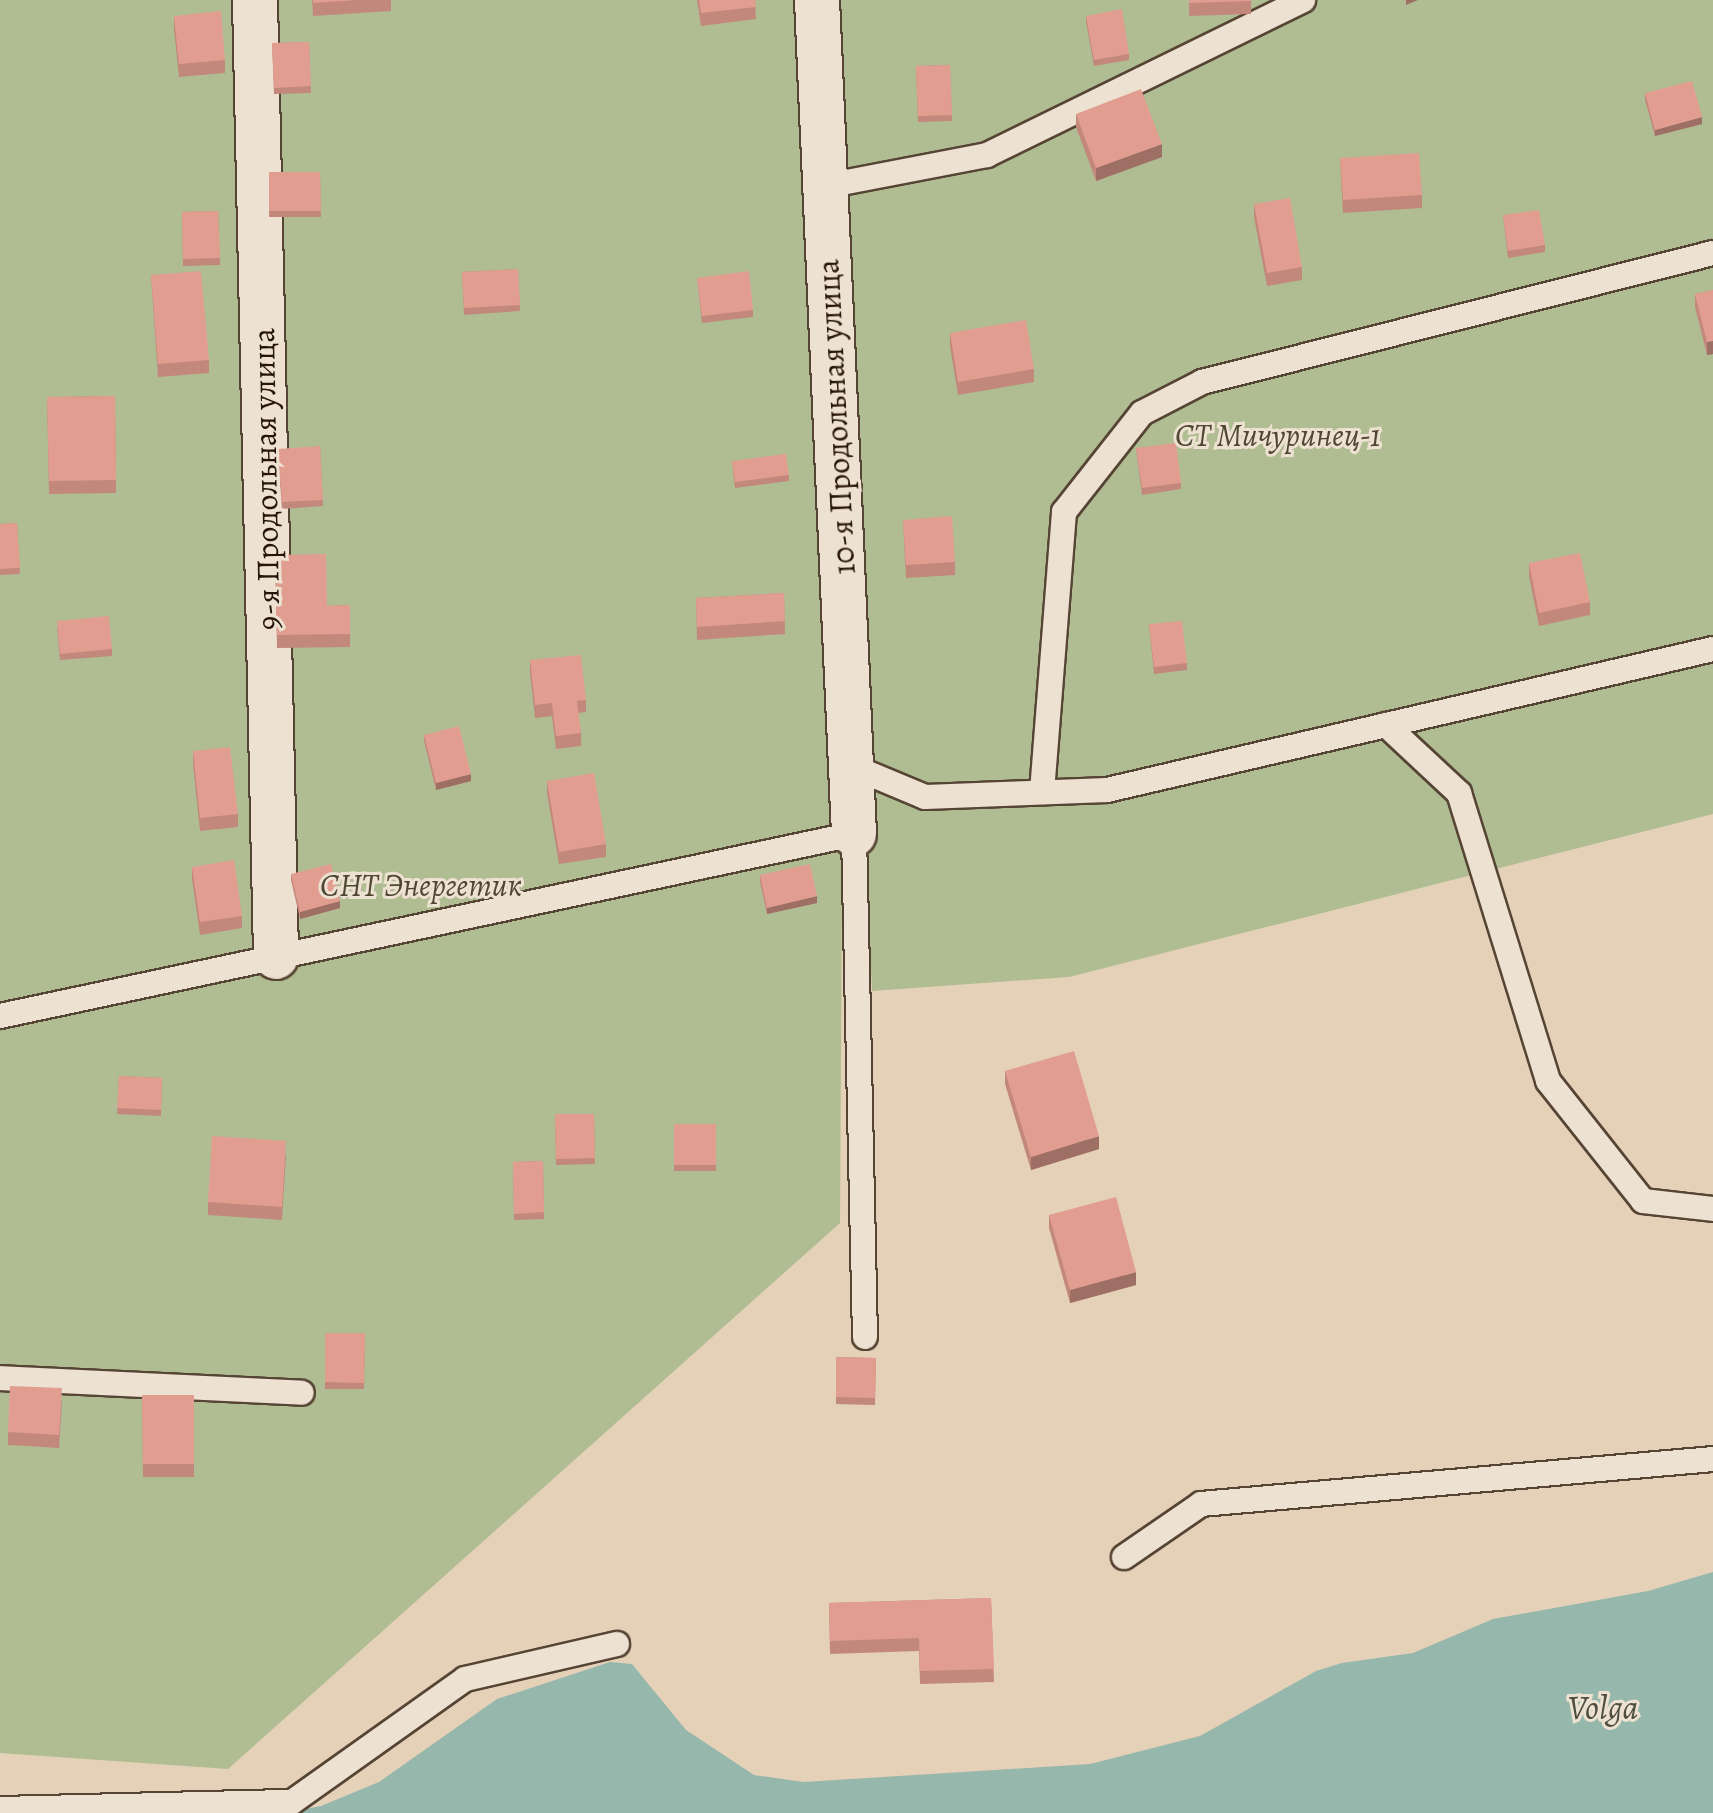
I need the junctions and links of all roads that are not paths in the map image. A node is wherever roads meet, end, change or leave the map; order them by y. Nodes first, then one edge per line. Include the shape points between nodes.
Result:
1 (255, 0) edge
2 (817, 0) edge
3 (1303, 0) edge
4 (826, 186) junction
5 (1713, 253) edge
6 (1713, 649) edge
7 (1386, 725) junction
8 (851, 766) junction
9 (1042, 792) junction
10 (854, 834) junction
11 (276, 957) junction
12 (0, 1016) edge
13 (1713, 1209) edge
14 (865, 1337) dead end
15 (0, 1378) edge
16 (302, 1393) dead end
17 (1713, 1459) edge
18 (1124, 1557) dead end
19 (617, 1644) dead end
20 (0, 1809) edge

1 - 11 street, 9-я Продольная улица
2 - 4 street, 10-я Продольная улица
3 - 4 lane via 987,155
4 - 8 street, 10-я Продольная улица
5 - 9 lane via 1202,382 1142,413 1064,512
6 - 7 lane
7 - 9 lane via 1107,790
7 - 13 lane via 1459,793 1548,1081 1643,1201
8 - 9 lane via 925,797
8 - 10 street, 10-я Продольная улица
10 - 11 lane
10 - 14 lane
11 - 12 lane
15 - 16 lane
17 - 18 lane via 1201,1504
19 - 20 lane via 465,1679 292,1802

